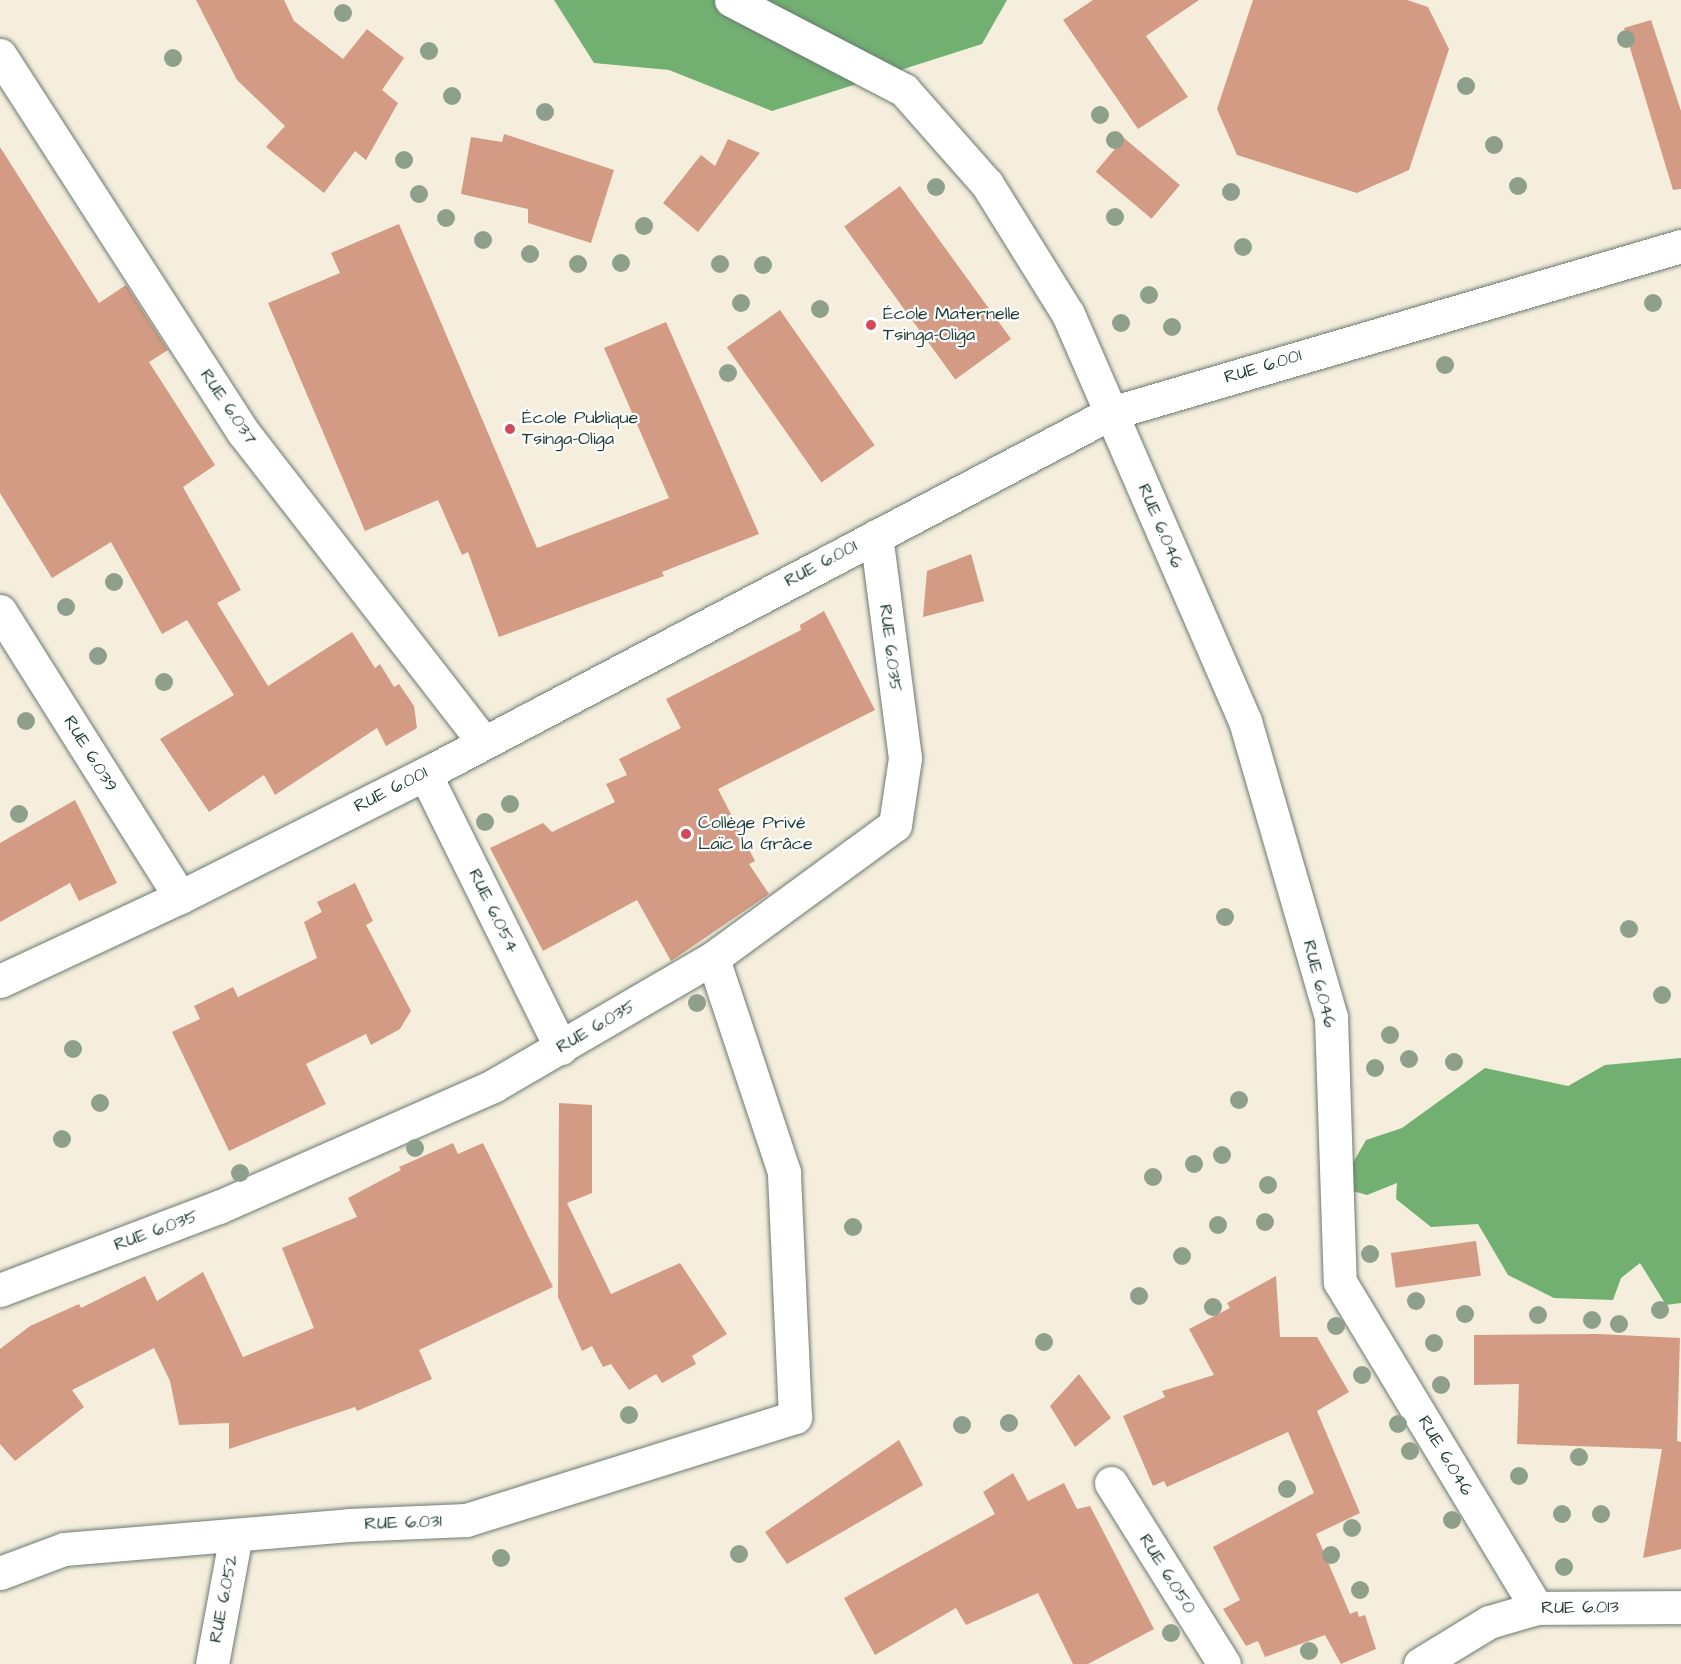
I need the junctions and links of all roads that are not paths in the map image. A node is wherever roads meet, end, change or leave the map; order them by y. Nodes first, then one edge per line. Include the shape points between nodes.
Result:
1 (731, 0) edge
2 (0, 55) edge
3 (1681, 246) edge
4 (1111, 413) junction
5 (876, 536) junction
6 (0, 610) edge
7 (483, 741) junction
8 (425, 774) junction
9 (180, 897) junction
10 (713, 958) junction
11 (0, 981) edge
12 (561, 1048) junction
13 (0, 1290) edge
14 (1111, 1484) dead end
15 (236, 1534) junction
16 (0, 1573) edge
17 (1681, 1607) edge
18 (1537, 1608) junction
19 (212, 1664) edge
20 (1224, 1664) edge
21 (1420, 1664) edge

1 - 4 street, RUE 6.046 via 904,90 987,184 1068,314
2 - 7 street, RUE 6.037 via 243,432
3 - 4 street, RUE 6.001
4 - 5 street, RUE 6.001
4 - 18 street, RUE 6.046 via 1245,721 1331,1017 1340,1282
5 - 7 street, RUE 6.001
5 - 10 street, RUE 6.035 via 905,758 895,825
6 - 9 street, RUE 6.039
7 - 8 street, RUE 6.001
8 - 9 street, RUE 6.001
8 - 12 street, RUE 6.054
9 - 11 street, RUE 6.001
10 - 12 street, RUE 6.035
10 - 15 street, RUE 6.031 via 784,1172 795,1417 466,1520
12 - 13 street, RUE 6.035 via 493,1086 219,1207
14 - 20 street, RUE 6.050
15 - 16 street, RUE 6.031 via 64,1549
15 - 19 street, RUE 6.052
17 - 18 street, RUE 6.013
18 - 21 street, RUE 6.013 via 1490,1622

